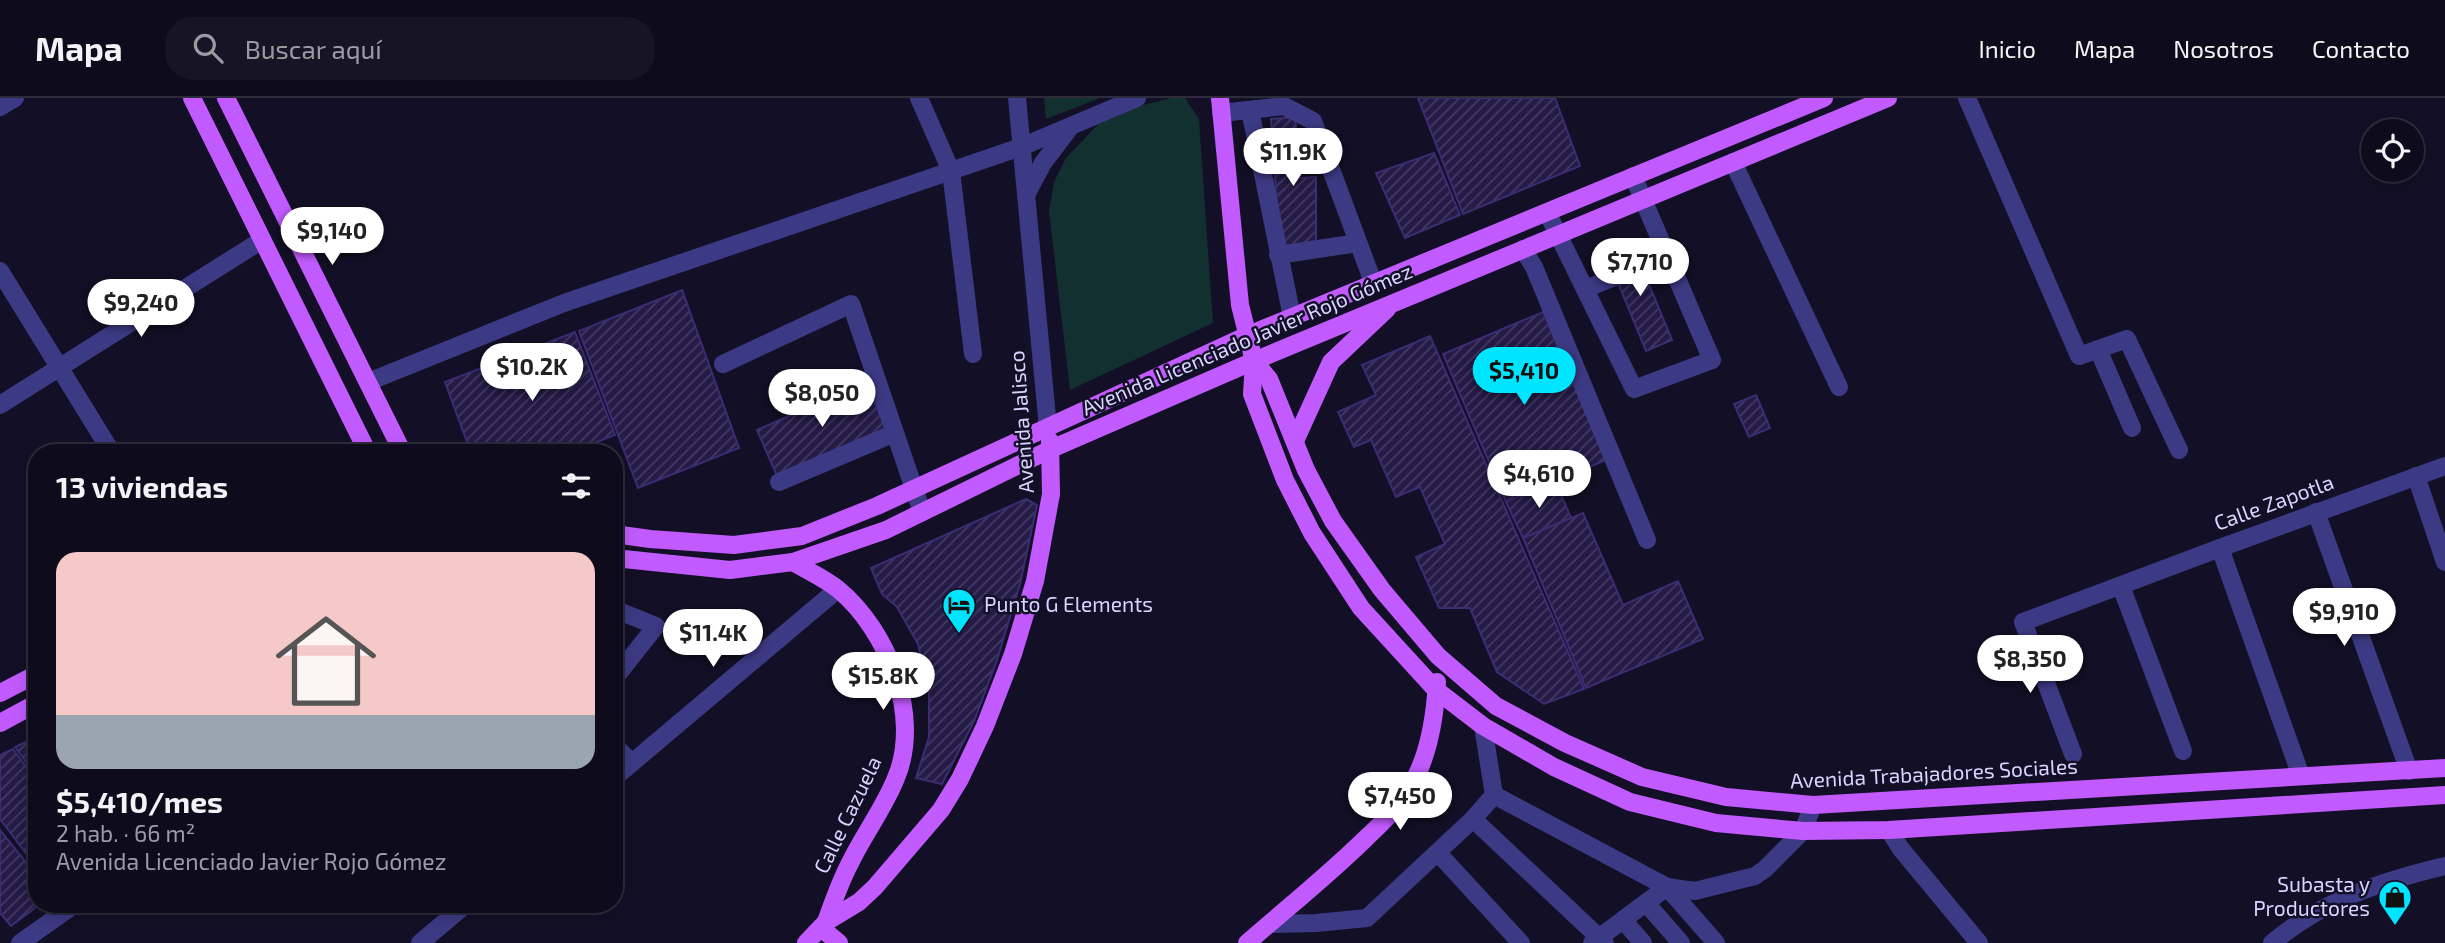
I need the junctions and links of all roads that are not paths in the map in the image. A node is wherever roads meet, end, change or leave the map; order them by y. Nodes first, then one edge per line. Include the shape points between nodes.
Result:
1 (15, 98) edge
2 (192, 98) edge
3 (226, 98) edge
4 (919, 98) edge
5 (1017, 98) edge
6 (1137, 98) edge
7 (1824, 98) edge
8 (1839, 98) edge
9 (1888, 98) edge
10 (1967, 98) edge
11 (1220, 106) edge
12 (0, 107) edge
13 (1250, 110) junction
14 (1847, 115) junction
15 (1070, 126) junction
16 (1021, 146) junction
17 (1733, 162) junction
18 (951, 171) junction
19 (1633, 176) junction
20 (1026, 195) junction
21 (1644, 199) junction
22 (1547, 212) junction
23 (1557, 235) junction
24 (262, 240) junction
25 (1359, 243) junction
26 (1523, 249) junction
27 (1278, 254) junction
28 (1667, 255) junction
29 (1641, 266) tunnel mouth
30 (0, 271) edge
31 (1615, 277) tunnel mouth
32 (1373, 282) junction
33 (1585, 289) junction
34 (1396, 300) junction
35 (1292, 317) junction
36 (1246, 336) junction
37 (2098, 349) junction
38 (973, 354) dead end
39 (1254, 361) junction
40 (723, 364) dead end
41 (60, 367) junction
42 (368, 382) junction
43 (1839, 387) dead end
44 (0, 405) edge
45 (1048, 428) junction
46 (2132, 428) dead end
47 (895, 433) junction
48 (1294, 441) junction
49 (107, 444) edge
50 (364, 444) edge
51 (398, 444) edge
52 (1051, 449) junction
53 (2179, 450) dead end
54 (2445, 467) edge
55 (2416, 476) junction
56 (779, 482) dead end
57 (914, 489) junction
58 (922, 512) junction
59 (2316, 512) junction
60 (623, 535) edge
61 (1647, 540) dead end
62 (2220, 548) junction
63 (623, 559) edge
64 (793, 562) junction
65 (2445, 562) edge
66 (2121, 586) junction
67 (838, 589) junction
68 (623, 613) edge
69 (1438, 656) junction
70 (623, 668) edge
71 (28, 679) edge
72 (1436, 690) junction
73 (0, 693) edge
74 (28, 708) edge
75 (0, 723) edge
76 (1483, 726) junction
77 (2183, 751) dead end
78 (623, 754) edge
79 (2073, 754) dead end
80 (632, 763) junction
81 (2445, 768) edge
82 (623, 770) edge
83 (2409, 771) junction
84 (2301, 776) junction
85 (1494, 795) junction
86 (2445, 795) edge
87 (1813, 805) junction
88 (1474, 819) junction
89 (1889, 830) junction
90 (1803, 831) junction
91 (1438, 853) junction
92 (2445, 866) edge
93 (1667, 887) junction
94 (859, 902) joint
95 (1646, 903) junction
96 (63, 913) edge
97 (455, 913) edge
98 (1623, 920) junction
99 (1269, 924) junction
100 (824, 925) junction
101 (1599, 941) edge
102 (20, 943) edge
103 (419, 943) edge
104 (806, 943) edge
105 (839, 943) edge
106 (1247, 943) edge
107 (1521, 943) edge
108 (1643, 943) edge
109 (1681, 943) edge
110 (1716, 943) edge
111 (1979, 943) edge
112 (2272, 943) edge

1 - 12 street
2 - 24 main road
3 - 42 main road
4 - 18 street
5 - 16 street, Avenida Jalisco
6 - 15 street
7 - 19 main road, Avenida Licenciado Javier Rojo Gómez
8 - 14 main road
9 - 14 main road, Avenida Licenciado Javier Rojo Gómez
10 - 37 street via 2079,356
11 - 13 street
11 - 36 main road
13 - 25 street via 1284,106 1313,121
13 - 27 street
14 - 17 main road, Avenida Licenciado Javier Rojo Gómez
15 - 16 street
15 - 20 street
16 - 18 street
16 - 20 street, Avenida Jalisco
17 - 21 main road, Avenida Licenciado Javier Rojo Gómez
17 - 43 street
18 - 38 street
18 - 42 street via 564,303
19 - 21 street
19 - 22 main road, Avenida Licenciado Javier Rojo Gómez
20 - 45 street, Avenida Jalisco
21 - 23 main road, Avenida Licenciado Javier Rojo Gómez
21 - 28 street
22 - 23 street
22 - 32 main road, Avenida Licenciado Javier Rojo Gómez
23 - 26 main road, Avenida Licenciado Javier Rojo Gómez
23 - 33 street
24 - 41 street
24 - 50 main road
25 - 27 street
25 - 32 street
26 - 34 main road, Avenida Licenciado Javier Rojo Gómez
26 - 61 street
27 - 35 street
28 - 29 street
28 - 33 street via 1712,360 1634,389
30 - 41 street
31 - 33 street
32 - 35 main road, Avenida Licenciado Javier Rojo Gómez
34 - 39 main road, Avenida Licenciado Javier Rojo Gómez
34 - 48 main road via 1331,362
35 - 36 main road, Avenida Licenciado Javier Rojo Gómez
36 - 39 main road
36 - 45 main road, Avenida Licenciado Javier Rojo Gómez
37 - 46 street
37 - 53 street via 2127,338
39 - 48 main road, Avenida Trabajadores Sociales via 1269,379
39 - 52 main road, Avenida Licenciado Javier Rojo Gómez
39 - 72 main road via 1252,394 1285,480 1312,533 1362,607
40 - 47 street via 851,304
41 - 44 street
41 - 49 street
42 - 51 main road
45 - 52 main road, Avenida Jalisco
45 - 57 main road, Avenida Licenciado Javier Rojo Gómez
47 - 56 street
47 - 57 street
48 - 69 main road, Avenida Trabajadores Sociales via 1333,521 1382,590
52 - 58 main road, Avenida Licenciado Javier Rojo Gómez
52 - 94 main road, Avenida Jalisco via 1051,494 1035,581 985,726 942,810
54 - 55 street, Calle Zapotla
55 - 59 street, Calle Zapotla
55 - 65 street
57 - 58 street
57 - 60 main road, Avenida Licenciado Javier Rojo Gómez via 802,537 733,545
58 - 64 main road, Avenida Licenciado Javier Rojo Gómez via 886,530
59 - 62 street, Calle Zapotla
59 - 83 street
62 - 66 street, Calle Zapotla
62 - 84 street
63 - 64 main road, Avenida Licenciado Javier Rojo Gómez via 730,569
64 - 67 main road, Calle Cazuela
66 - 77 street
66 - 79 street, Calle Zapotla via 2023,622
67 - 80 street
67 - 100 main road, Calle Cazuela via 866,617 887,649 900,692 905,736 897,776 850,863
68 - 70 street via 656,626
69 - 72 main road
69 - 87 main road, Avenida Trabajadores Sociales via 1496,706 1642,777 1726,797
71 - 73 main road
72 - 76 main road
72 - 99 main road via 1420,767 1409,789 1348,855
74 - 75 main road
76 - 85 street
76 - 90 main road via 1554,767 1630,802 1716,823
78 - 80 street
80 - 82 street
81 - 83 main road, Avenida Trabajadores Sociales
83 - 84 main road, Avenida Trabajadores Sociales
84 - 87 main road, Avenida Trabajadores Sociales
85 - 88 street
85 - 93 street
86 - 89 main road
87 - 90 street
88 - 91 street
88 - 101 street
89 - 90 main road
89 - 111 street
90 - 93 street via 1755,876 1695,891
91 - 99 street via 1367,918
91 - 107 street
92 - 112 street via 2359,890
93 - 95 street
93 - 110 street
94 - 100 main road, Calle Cazuela
95 - 98 street
95 - 109 street
96 - 102 street
97 - 103 street
98 - 101 street
98 - 108 street
99 - 106 main road
100 - 104 main road, Calle Cazuela
100 - 105 main road

